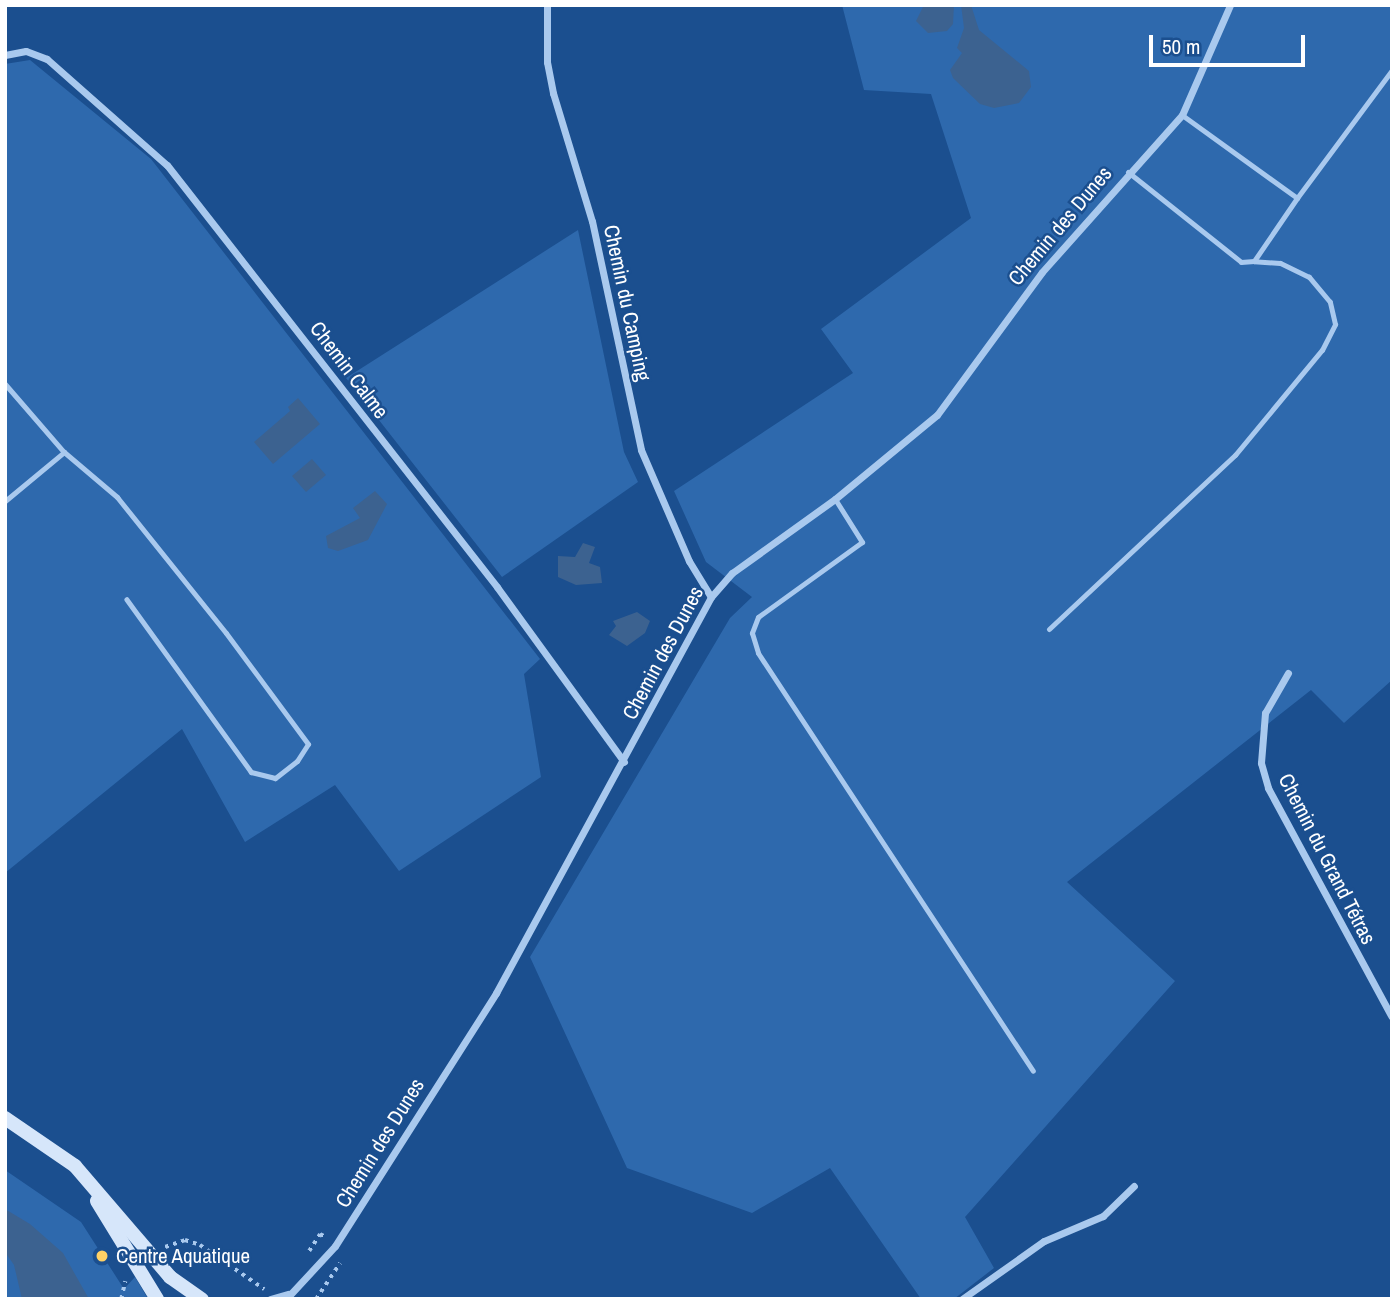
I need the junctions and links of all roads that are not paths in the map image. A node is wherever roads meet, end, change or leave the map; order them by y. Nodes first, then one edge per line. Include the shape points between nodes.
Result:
1 (547, 5) edge
2 (1230, 5) edge
3 (5, 55) edge
4 (1392, 71) edge
5 (1182, 115) junction
6 (1128, 172) junction
7 (1297, 198) junction
8 (1254, 261) junction
9 (5, 384) edge
10 (64, 452) junction
11 (835, 499) junction
12 (5, 501) edge
13 (711, 597) junction
14 (126, 599) dead end
15 (1049, 629) dead end
16 (1288, 673) dead end
17 (624, 762) junction
18 (1392, 1017) edge
19 (1033, 1072) dead end
20 (5, 1118) edge
21 (87, 1181) junction
22 (1133, 1186) dead end
23 (288, 1296) edge
24 (157, 1299) edge
25 (202, 1299) edge
26 (270, 1299) edge
27 (962, 1299) edge

1 - 13 street, Chemin du Camping via 547,62 553,93 592,221 640,450 689,561
2 - 5 street, Chemin des Dunes
3 - 17 street, Chemin Calme via 26,51 47,59 167,165 497,587
4 - 7 lane
5 - 6 street, Chemin des Dunes
5 - 7 lane
6 - 8 lane via 1241,262
6 - 11 street, Chemin des Dunes via 1042,272 937,415
7 - 8 lane
8 - 15 lane via 1280,263 1308,277 1330,302 1335,324 1322,350 1235,455
9 - 10 lane
10 - 12 lane
10 - 14 lane via 117,497 226,633 308,744 297,761 275,778 251,772
11 - 13 street, Chemin des Dunes via 732,573
11 - 19 lane via 862,541 758,617 752,633 758,653
13 - 17 street, Chemin des Dunes
16 - 18 street, Chemin du Grand Tétras via 1265,713 1261,763 1268,788
17 - 23 street, Chemin des Dunes via 496,993 337,1243
20 - 21 street via 44,1141
21 - 24 street via 114,1235 140,1267
21 - 25 street via 170,1277
22 - 27 street via 1103,1216 1044,1241
23 - 26 street, Chemin des Dunes

